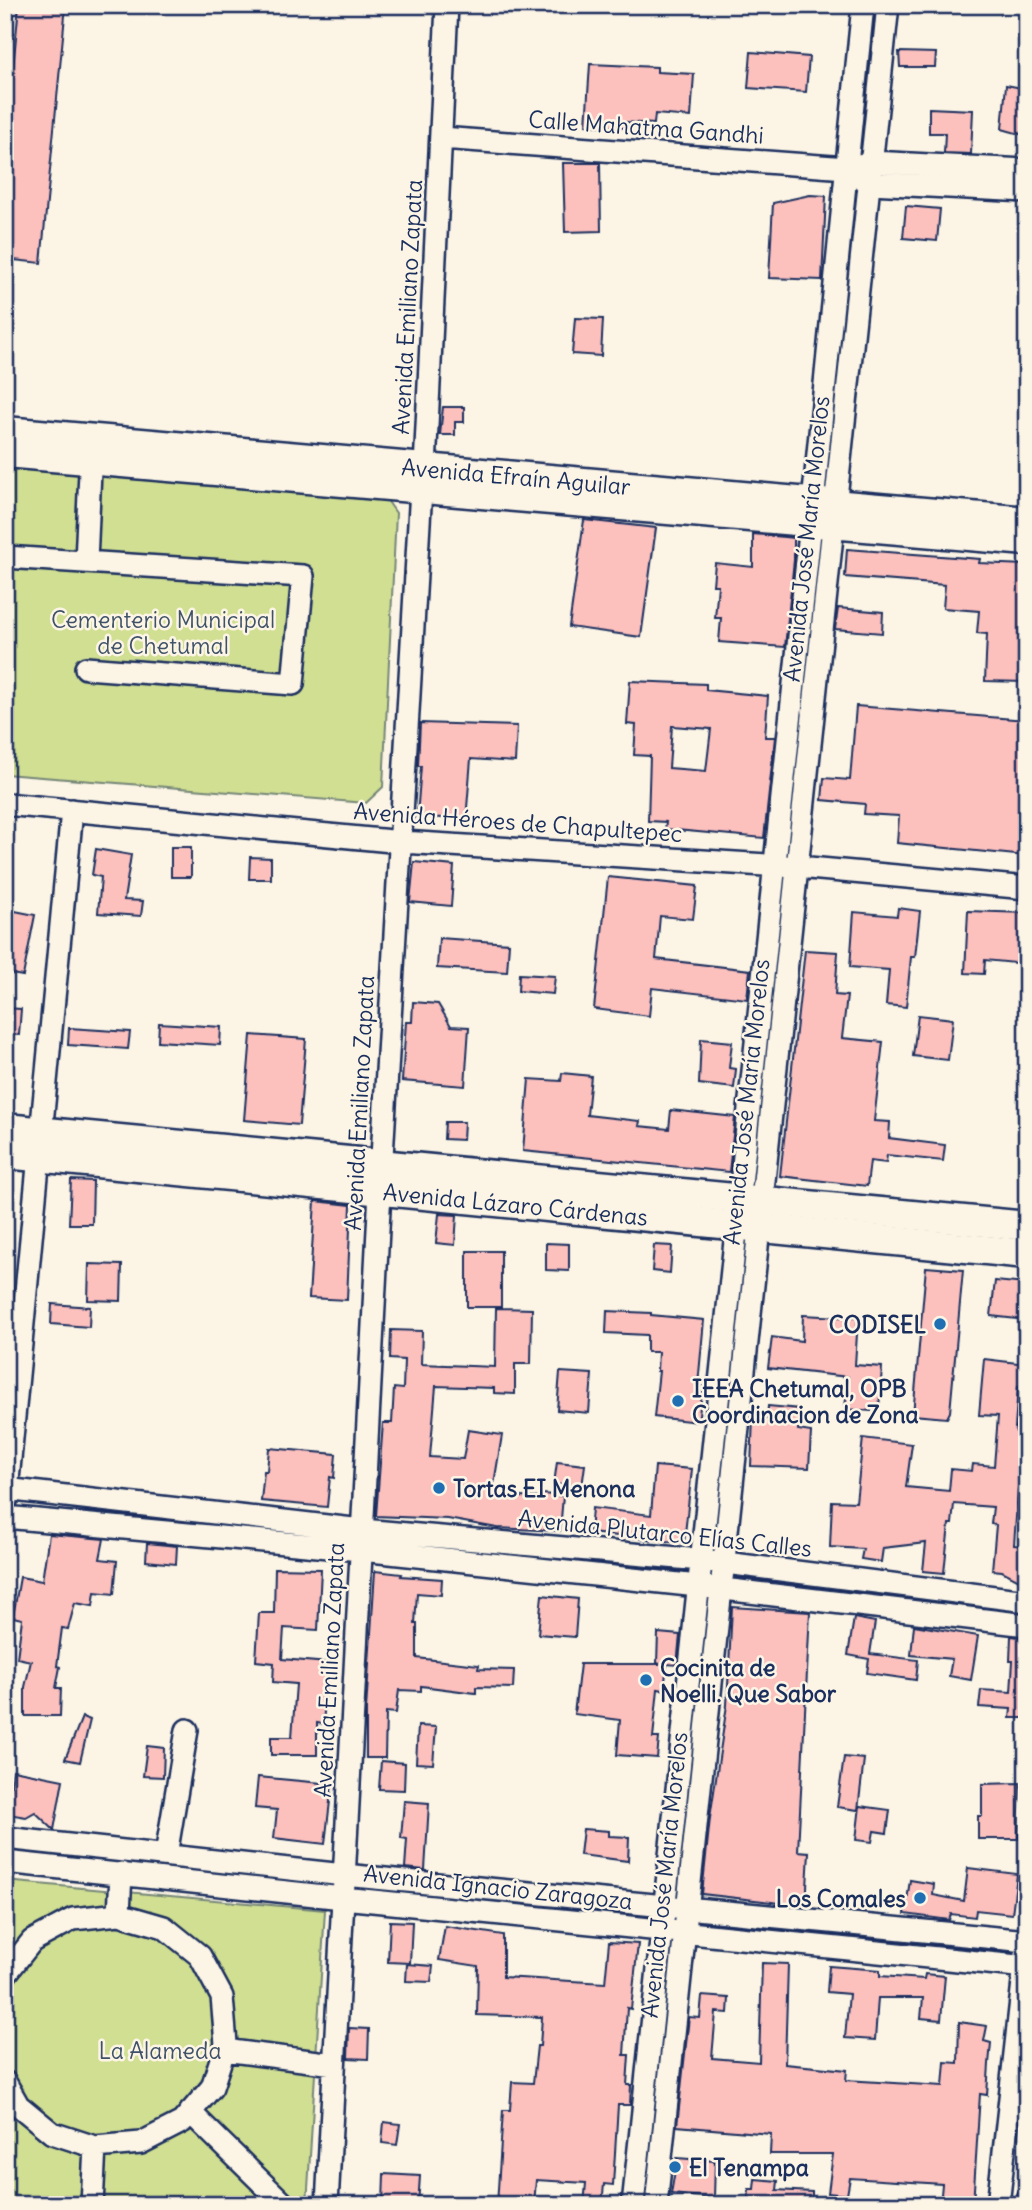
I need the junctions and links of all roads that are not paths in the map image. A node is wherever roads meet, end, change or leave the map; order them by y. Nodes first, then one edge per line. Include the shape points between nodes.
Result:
1 (447, 5) edge
2 (863, 5) edge
3 (888, 5) edge
4 (441, 138) junction
5 (846, 168) junction
6 (1027, 170) edge
7 (871, 173) junction
8 (1027, 191) edge
9 (5, 432) edge
10 (90, 450) junction
11 (5, 453) edge
12 (423, 479) junction
13 (824, 513) junction
14 (1027, 521) edge
15 (1027, 541) edge
16 (5, 557) edge
17 (86, 562) junction
18 (86, 668) dead end
19 (5, 804) edge
20 (72, 810) junction
21 (402, 842) junction
22 (775, 866) junction
23 (798, 867) junction
24 (1027, 888) edge
25 (5, 1128) edge
26 (40, 1144) junction
27 (5, 1154) edge
28 (381, 1177) junction
29 (749, 1213) junction
30 (1027, 1226) edge
31 (1027, 1254) edge
32 (6, 1489) edge
33 (5, 1515) edge
34 (362, 1540) junction
35 (701, 1560) junction
36 (724, 1563) junction
37 (698, 1586) junction
38 (721, 1590) junction
39 (1027, 1601) edge
40 (1027, 1625) edge
41 (187, 1730) dead end
42 (5, 1838) edge
43 (166, 1855) junction
44 (5, 1862) edge
45 (121, 1873) junction
46 (344, 1875) junction
47 (343, 1898) junction
48 (665, 1906) junction
49 (687, 1908) junction
50 (119, 1913) junction
51 (662, 1930) junction
52 (685, 1931) junction
53 (1027, 1940) edge
54 (1026, 1967) edge
55 (5, 1975) edge
56 (224, 2050) junction
57 (334, 2064) junction
58 (5, 2082) edge
59 (190, 2112) junction
60 (95, 2147) junction
61 (92, 2205) edge
62 (285, 2205) edge
63 (327, 2205) edge
64 (633, 2205) edge
65 (656, 2205) edge
66 (998, 2205) edge

1 - 4 street, Avenida Emiliano Zapata
2 - 5 street, Avenida José María Morelos
3 - 7 street, Avenida José María Morelos
4 - 5 street, Calle Mahatma Gandhi
4 - 12 street, Avenida Emiliano Zapata
5 - 7 street, Calle Mahatma Gandhi
5 - 13 street, Avenida José María Morelos
6 - 7 street, Calle Mahatma Gandhi
7 - 8 street, Calle Mahatma Gandhi
7 - 13 street, Avenida José María Morelos
9 - 10 main road, Avenida Efraín Aguilar
10 - 11 main road, Avenida Efraín Aguilar
10 - 12 main road, Avenida Efraín Aguilar
10 - 17 street
12 - 13 main road, Avenida Efraín Aguilar
12 - 21 street, Avenida Emiliano Zapata
13 - 14 main road, Avenida Efraín Aguilar
13 - 15 main road, Avenida Efraín Aguilar
13 - 22 street, Avenida José María Morelos
13 - 23 street, Avenida José María Morelos
16 - 17 street
17 - 18 street via 303,576 293,684
19 - 20 street, Avenida Héroes de Chapultepec
20 - 21 street, Avenida Héroes de Chapultepec
20 - 26 street
21 - 22 street, Avenida Héroes de Chapultepec
21 - 28 street, Avenida Emiliano Zapata
22 - 23 street, Avenida Héroes de Chapultepec
22 - 29 street, Avenida José María Morelos
23 - 24 street, Avenida Héroes de Chapultepec
23 - 29 street, Avenida José María Morelos
25 - 26 main road, Avenida Lázaro Cárdenas
26 - 27 main road, Avenida Lázaro Cárdenas
26 - 28 main road, Avenida Lázaro Cárdenas
26 - 32 street
28 - 29 main road, Avenida Lázaro Cárdenas
28 - 34 street, Avenida Emiliano Zapata
29 - 30 main road, Avenida Lázaro Cárdenas
29 - 31 main road, Avenida Lázaro Cárdenas
29 - 35 street, Avenida José María Morelos
29 - 36 street, Avenida José María Morelos
32 - 33 street
32 - 34 street, Avenida Plutarco Elías Calles
33 - 34 street, Avenida Plutarco Elías Calles
34 - 35 street, Avenida Plutarco Elías Calles
34 - 37 street, Avenida Plutarco Elías Calles
34 - 46 street, Avenida Emiliano Zapata
35 - 36 street, Avenida Plutarco Elías Calles
35 - 37 street, Avenida José María Morelos
36 - 38 street, Avenida José María Morelos
36 - 39 street, Avenida Plutarco Elías Calles
37 - 38 street, Avenida Plutarco Elías Calles
37 - 48 street, Avenida José María Morelos
38 - 40 street, Avenida Plutarco Elías Calles
38 - 49 street, Avenida José María Morelos
41 - 43 street
42 - 43 street, Avenida Ignacio Zaragoza
43 - 46 street, Avenida Ignacio Zaragoza
44 - 45 street, Avenida Ignacio Zaragoza
45 - 47 street, Avenida Ignacio Zaragoza
45 - 50 street
46 - 47 street, Avenida Emiliano Zapata
46 - 48 street, Avenida Ignacio Zaragoza
47 - 51 street, Avenida Ignacio Zaragoza
47 - 57 street, Avenida Emiliano Zapata
48 - 49 street, Avenida Ignacio Zaragoza
48 - 51 street, Avenida José María Morelos
49 - 52 street, Avenida José María Morelos
49 - 53 street, Avenida Ignacio Zaragoza
50 - 55 street via 73,1919 32,1941
50 - 56 street via 164,1927 200,1956 222,1997
51 - 52 street, Avenida Ignacio Zaragoza
51 - 64 street, Avenida José María Morelos
52 - 54 street, Avenida Ignacio Zaragoza
52 - 65 street, Avenida José María Morelos
53 - 54 street
54 - 66 street
56 - 57 street
56 - 59 street via 212,2087
57 - 63 street, Avenida Emiliano Zapata
58 - 60 street via 18,2105 52,2133
59 - 60 street via 182,2122 141,2143
59 - 62 street
60 - 61 street

